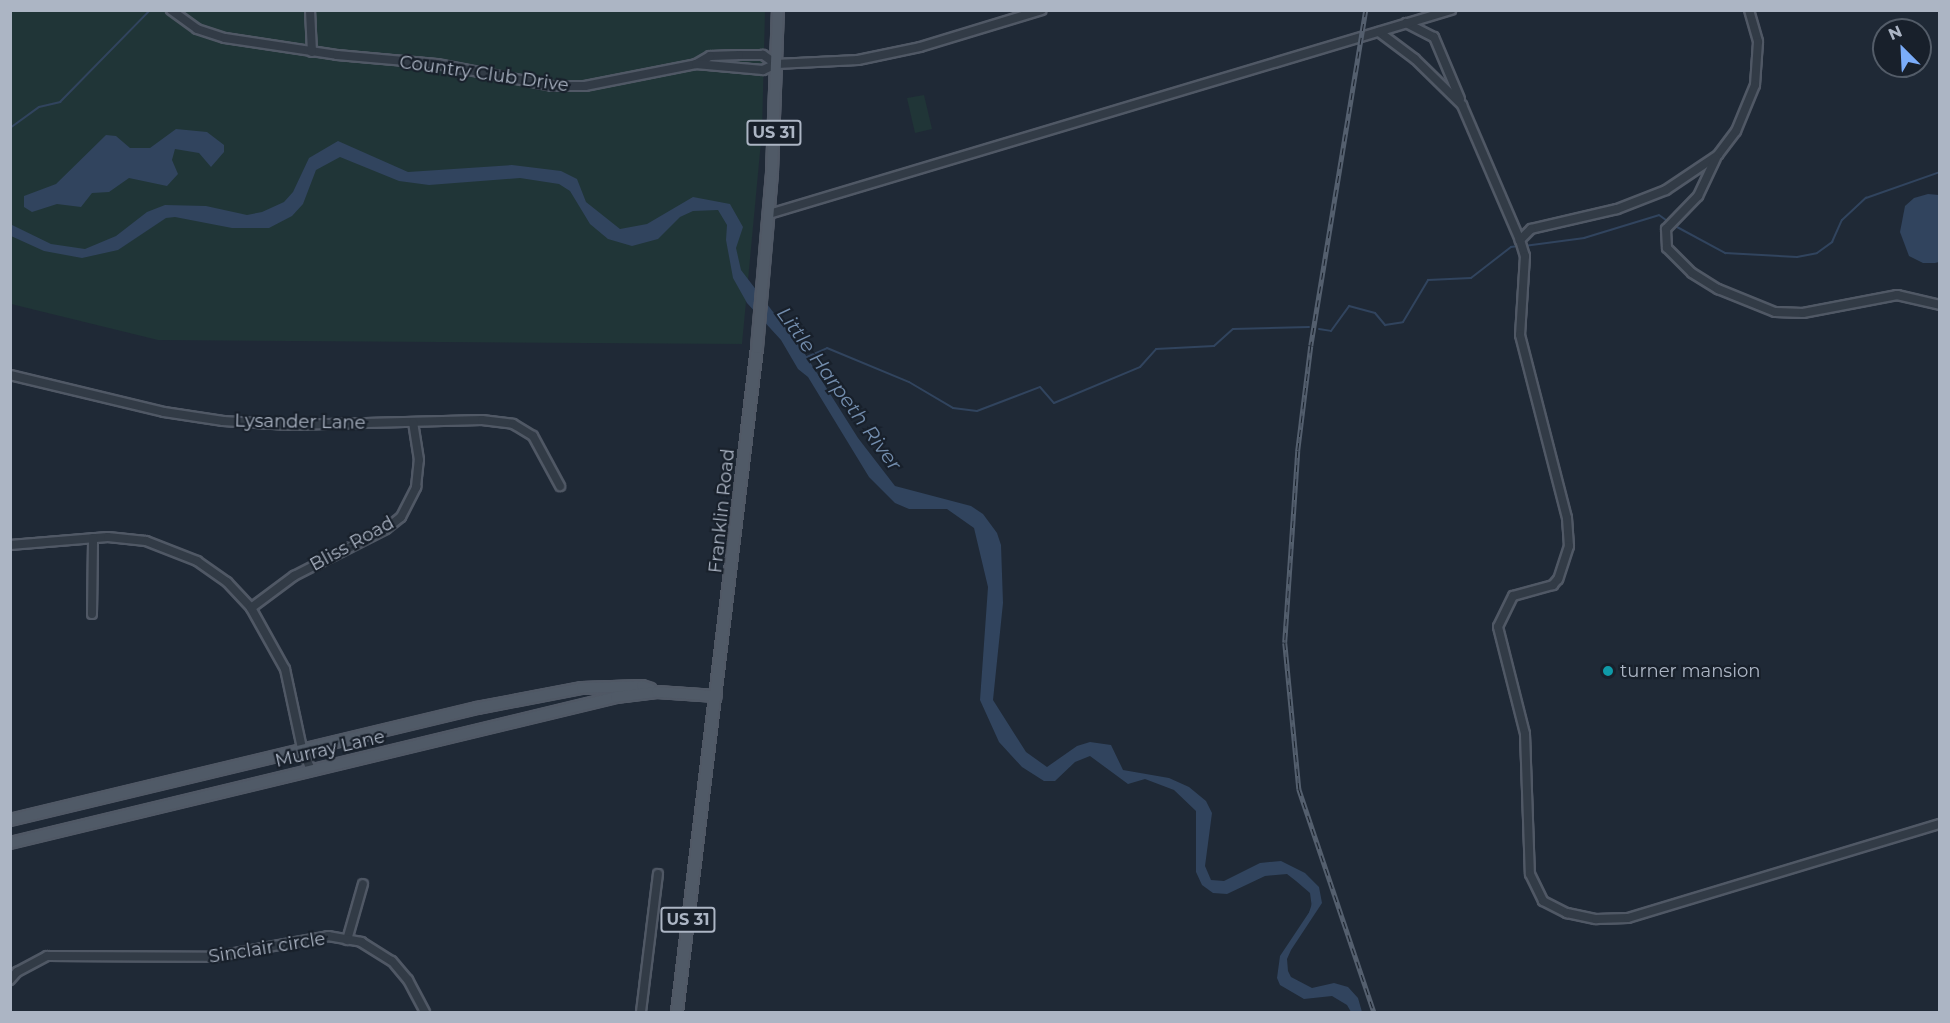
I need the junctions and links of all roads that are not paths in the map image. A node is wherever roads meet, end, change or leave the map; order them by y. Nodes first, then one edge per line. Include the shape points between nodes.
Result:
1 (171, 10) edge
2 (310, 10) edge
3 (778, 10) edge
4 (1042, 10) edge
5 (1451, 10) edge
6 (1749, 10) edge
7 (1406, 23) junction
8 (1379, 32) junction
9 (312, 52) junction
10 (696, 64) junction
11 (776, 64) junction
12 (1462, 105) junction
13 (1718, 155) junction
14 (769, 214) junction
15 (1520, 240) junction
16 (1940, 305) edge
17 (10, 375) edge
18 (413, 422) junction
19 (560, 486) dead end
20 (93, 538) junction
21 (10, 544) edge
22 (251, 608) junction
23 (92, 614) dead end
24 (657, 692) junction
25 (716, 696) junction
26 (302, 748) junction
27 (311, 770) junction
28 (10, 820) edge
29 (1940, 824) edge
30 (10, 843) edge
31 (658, 874) dead end
32 (363, 884) dead end
33 (347, 940) junction
34 (10, 980) edge
35 (425, 1012) edge
36 (641, 1012) edge
37 (677, 1012) edge

1 - 9 street, Country Club Drive via 204,32
2 - 9 street
3 - 11 main road, Franklin Road / US 31
4 - 11 street, Country Club Drive via 869,58
5 - 7 street
6 - 13 street via 1758,42 1755,85 1736,131
7 - 8 street
7 - 12 street via 1434,37
8 - 12 street via 1415,58
8 - 14 street
9 - 10 street, Country Club Drive via 437,64 562,87
10 - 11 street, Country Club Drive via 763,70
10 - 11 street, Country Club Drive via 710,56 763,55
11 - 14 main road, Franklin Road / US 31
12 - 15 street
13 - 15 street via 1666,190 1617,209 1531,229
13 - 16 street via 1698,196 1666,229 1667,248 1692,273 1718,289 1775,312 1803,314 1897,295
14 - 25 main road, Franklin Road / US 31
15 - 29 street via 1525,256 1520,335 1567,518 1569,546 1553,585 1513,596 1498,627 1526,734 1527,859 1543,900 1567,913 1596,919 1643,915
17 - 18 street, Lysander Lane via 164,412 223,421 289,425
18 - 19 street, Lysander Lane via 482,420 513,424 533,436
18 - 22 street, Bliss Road via 419,460 416,487 401,517 386,529 294,576
20 - 21 street
20 - 22 street via 146,541 197,561 227,582
20 - 23 street
22 - 26 street via 285,669
24 - 25 main road, Murray Lane
24 - 26 main road, Murray Lane via 642,686 571,690
24 - 27 main road, Murray Lane via 616,696
25 - 37 main road, Franklin Road / US 31
26 - 27 street
26 - 28 main road, Murray Lane
27 - 30 main road, Murray Lane
31 - 36 street
32 - 33 street
33 - 34 street, Sinclair circle via 328,936 213,957 47,956
33 - 35 street, Sinclair circle via 361,942 392,961 408,980

